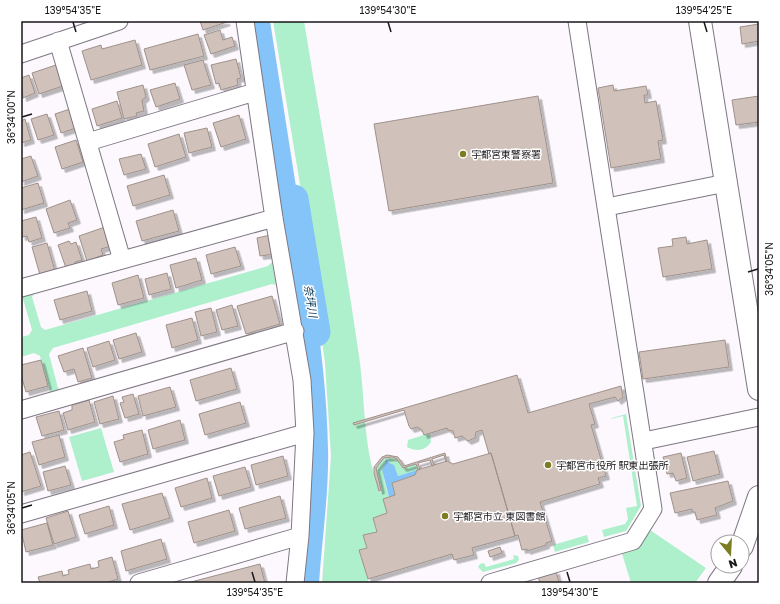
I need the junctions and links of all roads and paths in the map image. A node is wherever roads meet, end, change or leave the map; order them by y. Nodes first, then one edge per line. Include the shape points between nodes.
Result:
1 (119, 21) edge
2 (245, 21) edge
3 (577, 21) edge
4 (700, 21) edge
5 (58, 41) junction
6 (21, 54) edge
7 (255, 92) junction
8 (88, 142) junction
9 (726, 182) junction
10 (607, 207) junction
11 (274, 218) junction
12 (122, 260) junction
13 (22, 284) edge
14 (295, 330) junction
15 (759, 389) edge
16 (21, 410) edge
17 (759, 417) edge
18 (305, 433) junction
19 (644, 441) junction
20 (759, 497) edge
21 (21, 514) edge
22 (746, 534) edge
23 (300, 536) junction
24 (725, 574) edge
25 (139, 583) edge
26 (295, 583) edge
27 (490, 583) edge
28 (719, 583) edge

1 - 5 street
2 - 7 street
3 - 10 street
4 - 9 street
5 - 6 street
5 - 8 street
7 - 8 street
7 - 11 street
8 - 12 street
9 - 10 street
9 - 15 street
10 - 19 street
11 - 12 street
11 - 14 street
12 - 13 street
14 - 16 street
14 - 18 street via 302,380
17 - 19 street
18 - 21 street
18 - 23 street
19 - 27 street via 653,509 633,541
20 - 22 street
23 - 25 street
23 - 26 street
24 - 28 street

